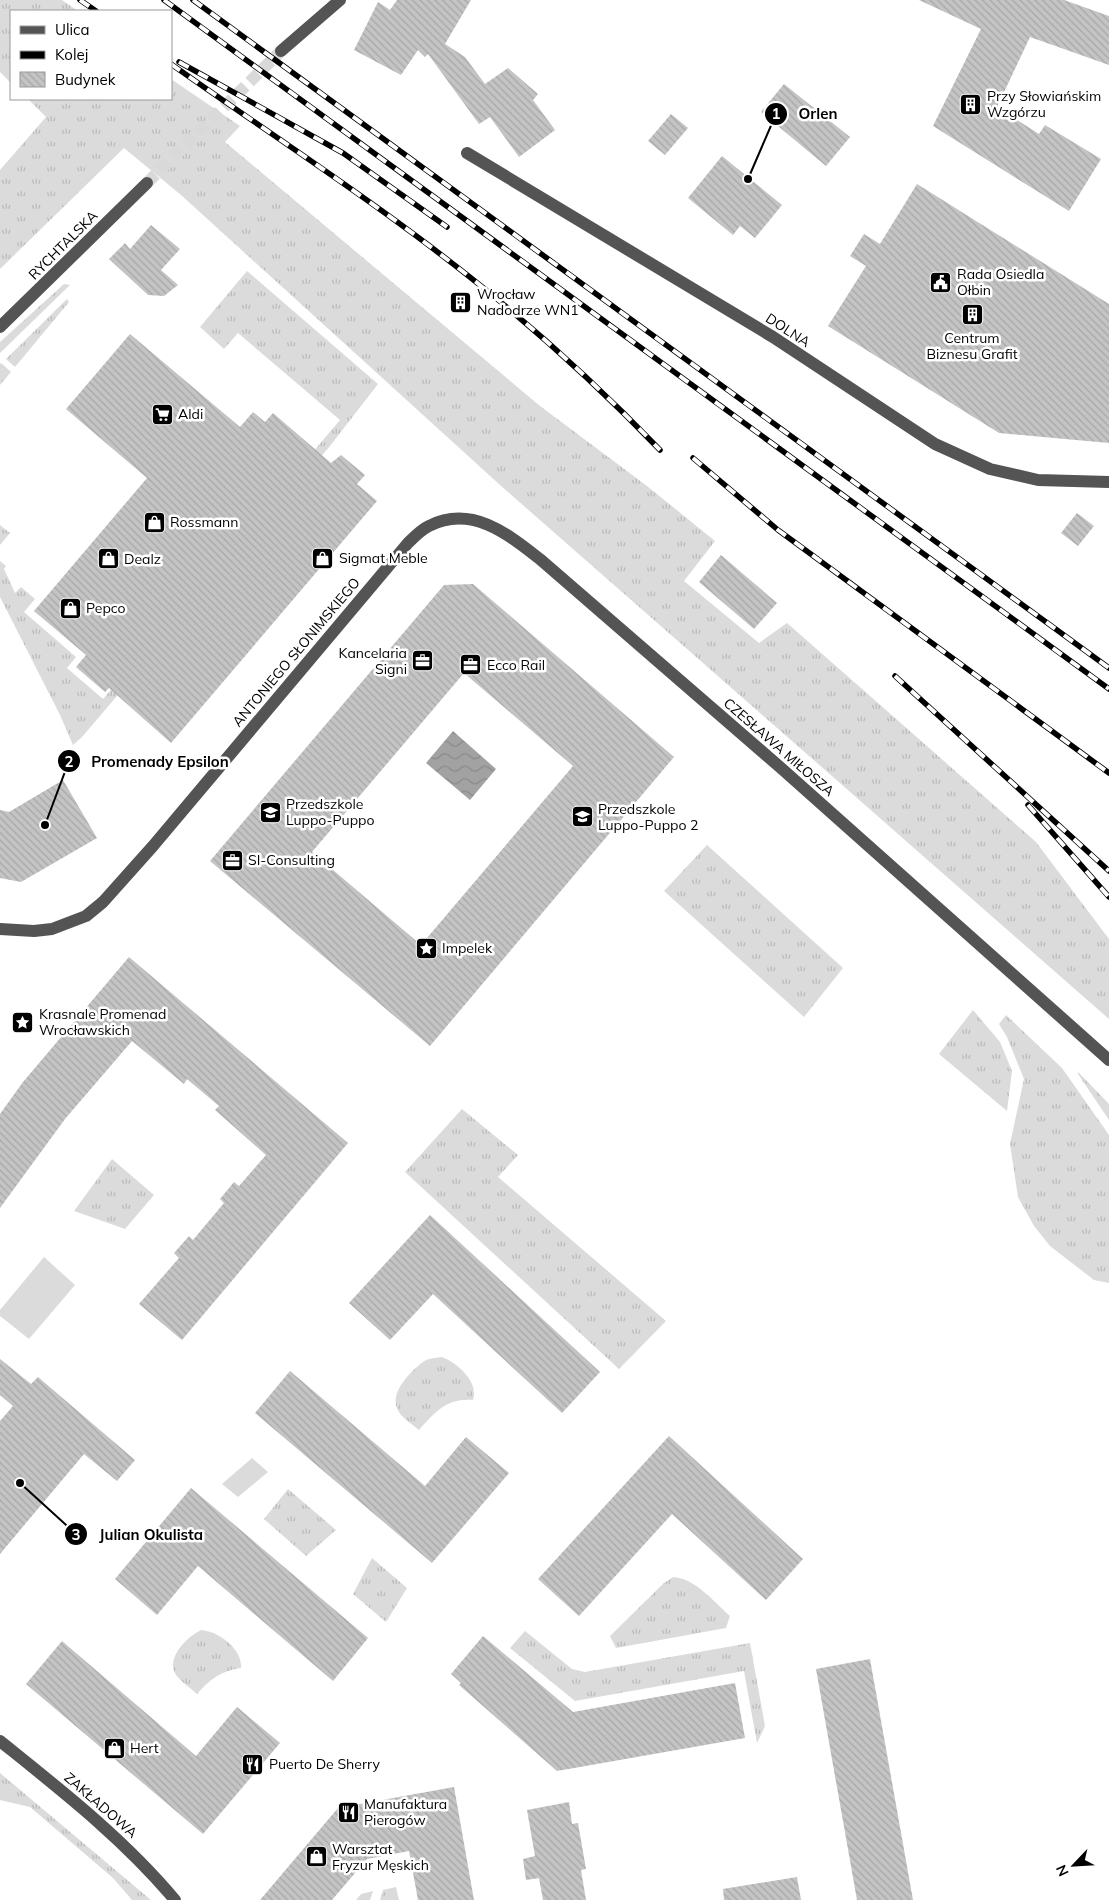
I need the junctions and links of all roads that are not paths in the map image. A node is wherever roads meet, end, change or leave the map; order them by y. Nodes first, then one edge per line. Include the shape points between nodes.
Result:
1 (340, 0) edge
2 (281, 52) tunnel mouth
3 (467, 153) dead end
4 (147, 183) tunnel mouth
5 (0, 327) edge
6 (1109, 482) edge
7 (408, 543) joint
8 (0, 929) edge
9 (1109, 1060) edge
10 (0, 1740) edge
11 (175, 1900) edge

1 - 2 street
3 - 6 street, DOLNA via 774,337 935,444 990,469 1038,480
4 - 5 street, RYCHTALSKA
7 - 8 street, ANTONIEGO SŁONIMSKIEGO via 103,902 86,916 52,929
7 - 9 street, CZESŁAWA MIŁOSZA via 429,526 454,518 481,521 507,534 542,560 781,768
10 - 11 street, ZAKŁADOWA via 134,1855

